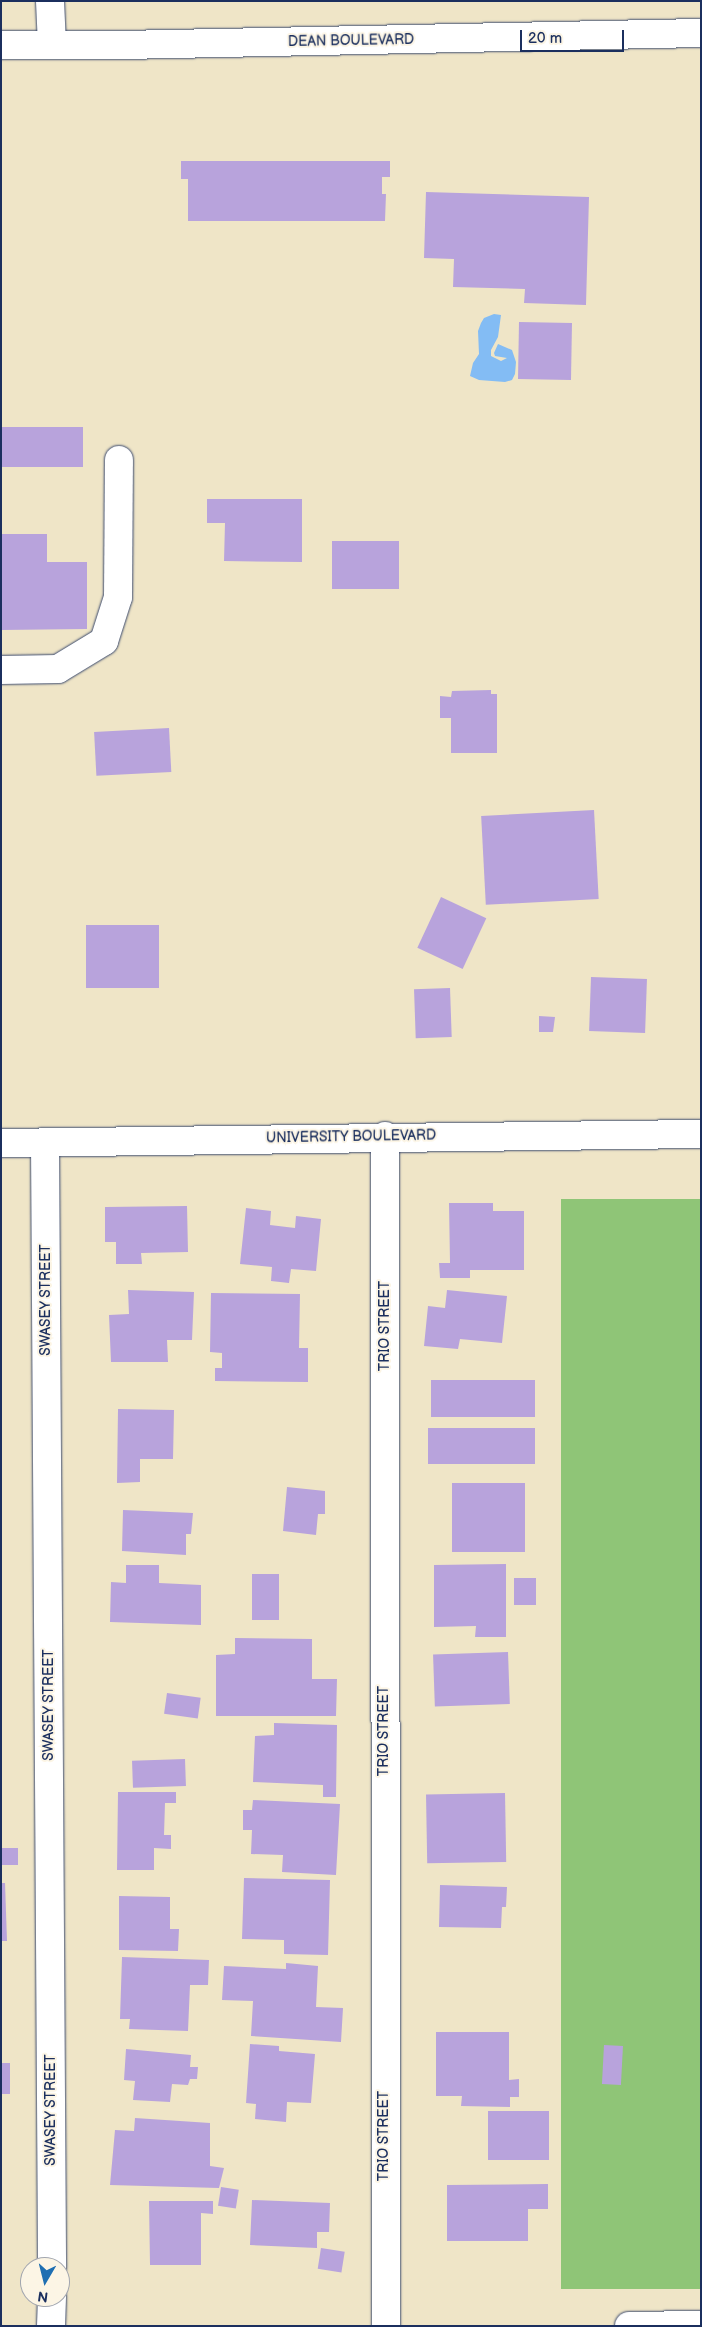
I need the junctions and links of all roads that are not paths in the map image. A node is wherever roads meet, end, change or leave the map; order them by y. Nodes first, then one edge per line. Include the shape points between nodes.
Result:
1 (50, 1) edge
2 (701, 33) edge
3 (52, 44) junction
4 (1, 45) edge
5 (119, 460) dead end
6 (1, 670) edge
7 (701, 1134) edge
8 (385, 1136) junction
9 (45, 1142) junction
10 (1, 1143) edge
11 (52, 2257) edge
12 (52, 2307) edge
13 (701, 2325) edge
14 (51, 2326) edge
15 (386, 2326) edge
16 (629, 2326) edge

1 - 3 street
2 - 3 street, DEAN BOULEVARD
3 - 4 street, DEAN BOULEVARD
5 - 6 street via 118,597 104,640 58,669
7 - 8 street, UNIVERSITY BOULEVARD
8 - 9 street, UNIVERSITY BOULEVARD
8 - 15 street, TRIO STREET
9 - 10 street, UNIVERSITY BOULEVARD
9 - 11 street, SWASEY STREET
12 - 14 street
13 - 16 street

